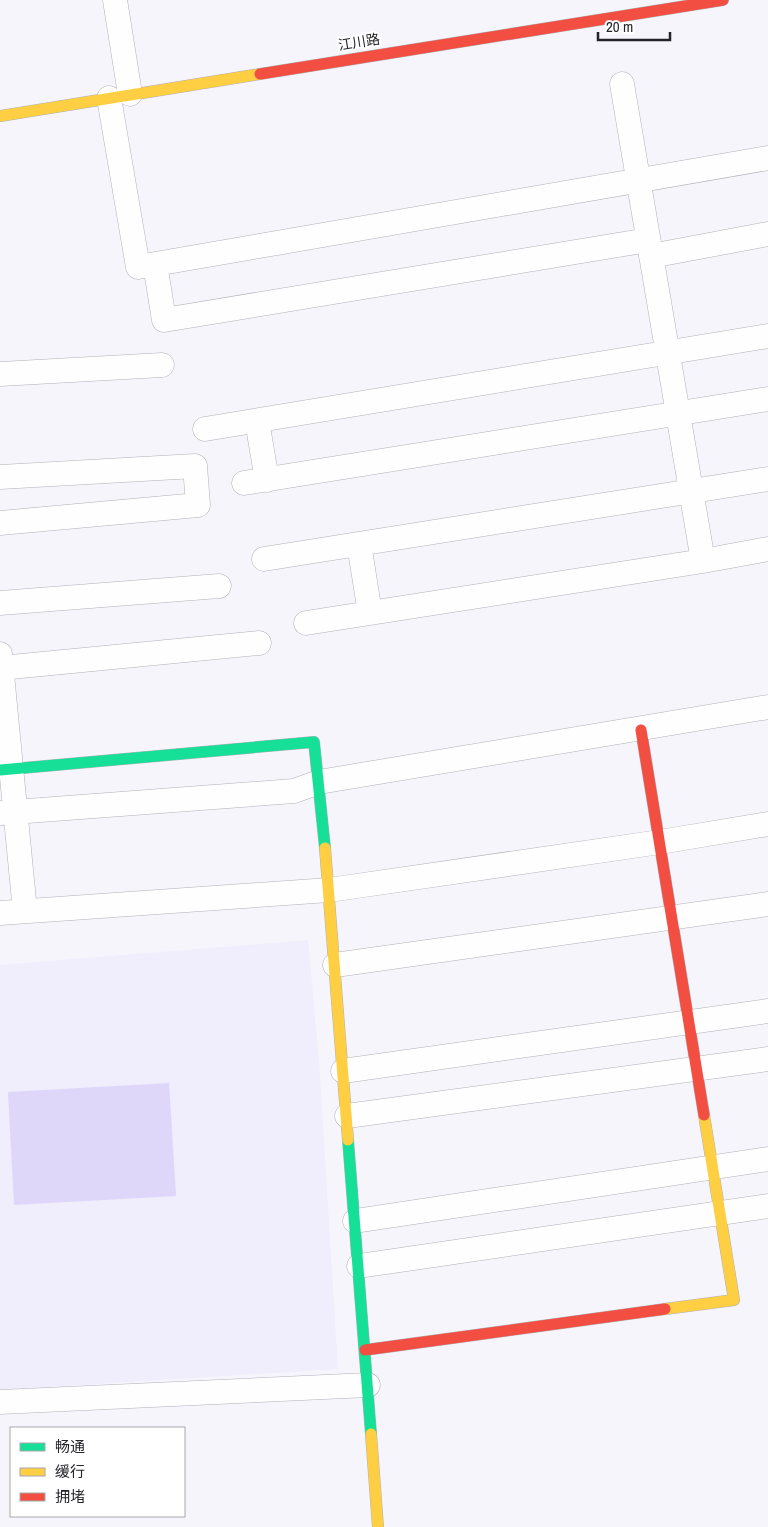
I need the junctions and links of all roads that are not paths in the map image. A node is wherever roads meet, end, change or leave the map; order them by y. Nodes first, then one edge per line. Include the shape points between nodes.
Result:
1 (115, 0) edge
2 (723, 0) edge
3 (622, 84) dead end
4 (120, 96) junction
5 (0, 116) edge
6 (768, 158) edge
7 (639, 182) junction
8 (768, 234) edge
9 (650, 248) junction
10 (155, 264) junction
11 (768, 336) edge
12 (667, 351) junction
13 (162, 365) dead end
14 (0, 374) edge
15 (768, 399) edge
16 (678, 415) junction
17 (257, 421) junction
18 (205, 429) dead end
19 (0, 477) edge
20 (768, 479) edge
21 (691, 492) junction
22 (0, 523) edge
23 (359, 544) junction
24 (768, 549) edge
25 (264, 559) dead end
26 (703, 561) junction
27 (219, 586) dead end
28 (0, 602) edge
29 (370, 613) junction
30 (306, 624) dead end
31 (259, 643) dead end
32 (0, 663) edge
33 (768, 706) edge
34 (641, 730) junction
35 (6, 769) edge
36 (320, 782) junction
37 (8, 812) edge
38 (768, 824) edge
39 (660, 842) junction
40 (329, 890) junction
41 (768, 904) edge
42 (25, 911) junction
43 (0, 913) edge
44 (672, 918) junction
45 (335, 965) junction
46 (768, 1011) edge
47 (689, 1022) junction
48 (768, 1059) edge
49 (696, 1070) junction
50 (343, 1071) junction
51 (347, 1116) junction
52 (768, 1159) edge
53 (712, 1167) junction
54 (768, 1206) edge
55 (720, 1214) junction
56 (355, 1221) junction
57 (359, 1266) junction
58 (365, 1350) junction
59 (368, 1385) junction
60 (0, 1402) edge
61 (378, 1527) edge

1 - 4 street
2 - 4 street, 江川路
3 - 7 street
4 - 5 street, 江川路
4 - 10 street via 138,267
6 - 7 street
7 - 9 street
7 - 10 street
8 - 9 street
9 - 10 street via 164,320
9 - 12 street
11 - 12 street
12 - 16 street
12 - 17 street
13 - 14 street
15 - 16 street
16 - 17 street via 256,481
16 - 21 street
17 - 18 street
19 - 22 street via 195,466 198,505
20 - 21 street
21 - 23 street
21 - 26 street
23 - 25 street
23 - 29 street
24 - 26 street
26 - 29 street
27 - 28 street
29 - 30 street
31 - 32 street
32 - 35 street
33 - 34 street
34 - 36 street
34 - 39 street
35 - 36 street via 314,742
35 - 37 street
36 - 37 street via 294,791
36 - 40 street
37 - 42 street
38 - 39 street
39 - 40 street
39 - 44 street
40 - 42 street
40 - 45 street
41 - 44 street
42 - 43 street
44 - 45 street
44 - 47 street
45 - 50 street
46 - 47 street
47 - 49 street
47 - 50 street
48 - 49 street
49 - 51 street
49 - 53 street
50 - 51 street
51 - 56 street
52 - 53 street
53 - 55 street
53 - 56 street
54 - 55 street
55 - 57 street
55 - 58 street via 734,1300
56 - 57 street
57 - 58 street
58 - 59 street
59 - 60 street
59 - 61 street

